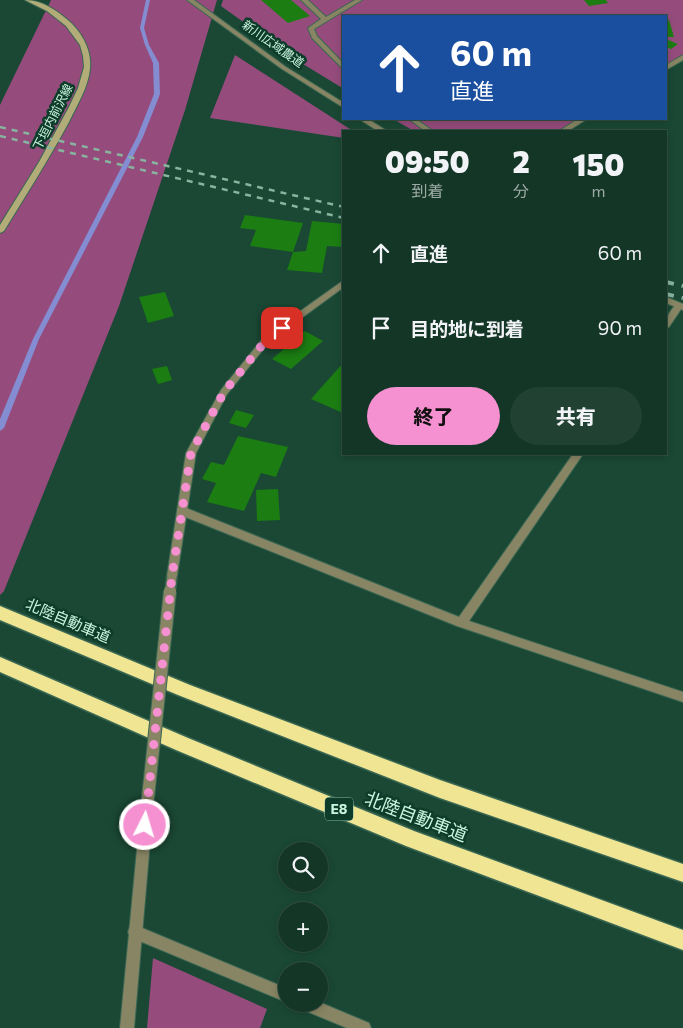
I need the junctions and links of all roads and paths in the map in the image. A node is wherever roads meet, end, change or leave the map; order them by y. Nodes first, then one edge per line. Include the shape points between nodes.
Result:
1 (28, 0) edge
2 (190, 0) edge
3 (304, 0) edge
4 (342, 0) edge
5 (359, 0) edge
6 (349, 6) junction
7 (326, 20) junction
8 (683, 57) edge
9 (342, 66) edge
10 (667, 67) edge
11 (342, 105) edge
12 (366, 120) edge
13 (413, 120) edge
14 (581, 120) edge
15 (381, 130) edge
16 (428, 130) edge
17 (565, 130) edge
18 (0, 231) edge
19 (342, 284) edge
20 (667, 300) edge
21 (681, 307) edge
22 (667, 324) edge
23 (577, 455) edge
24 (182, 511) junction
25 (0, 613) edge
26 (461, 623) junction
27 (0, 664) edge
28 (683, 697) edge
29 (683, 873) edge
30 (136, 932) junction
31 (683, 940) edge
32 (278, 992) edge
33 (325, 1012) edge
34 (127, 1028) edge
35 (364, 1028) edge

1 - 18 main road, 下垣内前沢線 via 58,16 81,39 87,66 80,94 59,134
2 - 11 street, 新川広域農道 via 284,68
3 - 7 street
4 - 6 street
5 - 6 street
6 - 7 street
7 - 9 street via 311,28 314,37
8 - 10 street
12 - 15 street
13 - 16 street
14 - 17 street
19 - 24 street via 267,339 224,392 191,453
20 - 21 street
21 - 22 street
23 - 26 street
24 - 26 street
24 - 30 street, bridge via 172,576
25 - 29 highway, 北陸自動車道 via 184,690 440,789
26 - 28 street
27 - 31 highway, 北陸自動車道 / E8 via 413,840
30 - 32 street
30 - 34 street
33 - 35 street

